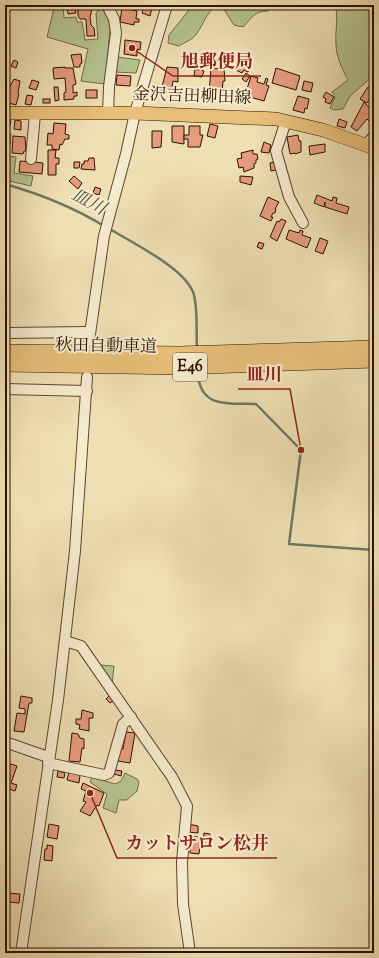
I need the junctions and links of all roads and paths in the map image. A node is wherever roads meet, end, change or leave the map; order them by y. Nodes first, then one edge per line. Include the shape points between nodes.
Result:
1 (107, 5) edge
2 (168, 5) edge
3 (5, 113) edge
4 (135, 113) junction
5 (35, 114) junction
6 (108, 114) junction
7 (286, 121) junction
8 (371, 143) edge
9 (31, 159) dead end
10 (303, 223) dead end
11 (5, 333) edge
12 (374, 348) edge
13 (5, 352) edge
14 (374, 360) edge
15 (5, 364) edge
16 (87, 377) dead end
17 (5, 389) edge
18 (87, 391) junction
19 (65, 641) junction
20 (131, 717) junction
21 (5, 742) edge
22 (48, 760) junction
23 (20, 953) edge
24 (190, 953) edge

1 - 6 street via 114,19 116,33
2 - 4 street
3 - 5 main road, 金沢吉田柳田線
4 - 6 main road, 金沢吉田柳田線
4 - 7 main road, 金沢吉田柳田線 via 197,117 243,116
4 - 11 street via 104,236 89,336
5 - 6 main road, 金沢吉田柳田線
5 - 9 street
7 - 8 main road, 金沢吉田柳田線
7 - 10 street via 276,151 289,197
12 - 13 highway, 秋田自動車道 / E46 via 179,354
14 - 15 highway, 秋田自動車道 / E46 via 179,367
16 - 18 street
17 - 18 street
18 - 19 street via 75,551
19 - 20 street via 82,646
19 - 22 street
20 - 22 street via 123,724 109,773 104,775
20 - 24 street via 172,777 187,806 182,862 183,904
21 - 22 street
22 - 23 street

